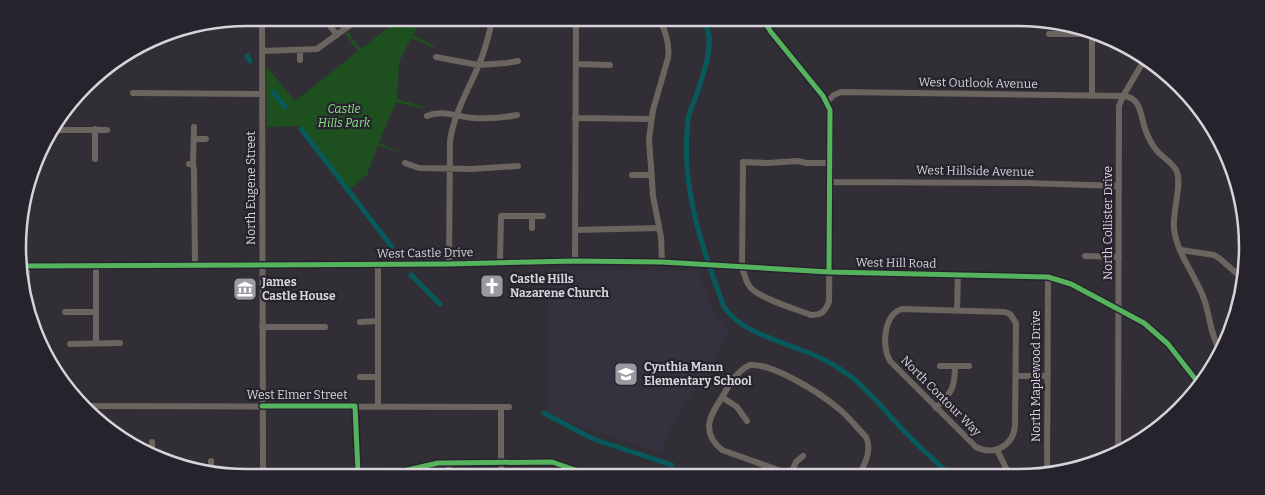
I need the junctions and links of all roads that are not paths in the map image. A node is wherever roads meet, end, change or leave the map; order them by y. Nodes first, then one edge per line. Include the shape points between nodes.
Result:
1 (262, 26) edge
2 (330, 26) edge
3 (349, 26) edge
4 (491, 26) edge
5 (576, 26) edge
6 (662, 26) edge
7 (767, 26) edge
8 (1049, 34) dead end
9 (1075, 34) edge
10 (337, 35) junction
11 (1092, 39) edge
12 (262, 51) junction
13 (300, 51) junction
14 (436, 57) dead end
15 (300, 60) dead end
16 (518, 61) dead end
17 (576, 64) junction
18 (610, 64) dead end
19 (478, 65) junction
20 (1141, 65) edge
21 (133, 93) dead end
22 (262, 94) junction
23 (1092, 96) junction
24 (1123, 96) junction
25 (828, 102) junction
26 (517, 115) dead end
27 (428, 116) dead end
28 (456, 116) junction
29 (576, 118) junction
30 (650, 119) junction
31 (194, 126) dead end
32 (61, 130) edge
33 (95, 130) junction
34 (106, 130) dead end
35 (194, 139) junction
36 (206, 139) dead end
37 (95, 159) dead end
38 (405, 163) dead end
39 (830, 163) junction
40 (518, 166) dead end
41 (450, 168) junction
42 (632, 175) dead end
43 (652, 175) junction
44 (830, 182) junction
45 (1119, 186) junction
46 (532, 216) junction
47 (543, 216) dead end
48 (532, 228) dead end
49 (659, 228) junction
50 (575, 230) junction
51 (1181, 250) junction
52 (1085, 256) dead end
53 (1119, 257) junction
54 (575, 261) junction
55 (500, 262) junction
56 (662, 262) junction
57 (378, 264) junction
58 (449, 264) junction
59 (96, 265) junction
60 (195, 265) junction
61 (262, 265) junction
62 (27, 266) edge
63 (742, 268) junction
64 (830, 272) junction
65 (958, 274) junction
66 (1237, 274) edge
67 (1048, 277) junction
68 (957, 310) junction
69 (1119, 311) junction
70 (65, 312) dead end
71 (96, 312) junction
72 (378, 321) junction
73 (360, 322) dead end
74 (262, 327) junction
75 (325, 327) dead end
76 (1217, 342) edge
77 (70, 344) dead end
78 (96, 344) junction
79 (120, 344) dead end
80 (940, 366) dead end
81 (955, 366) junction
82 (969, 366) dead end
83 (1016, 376) junction
84 (1048, 376) junction
85 (360, 377) dead end
86 (378, 377) junction
87 (1195, 379) edge
88 (722, 397) junction
89 (93, 406) edge
90 (262, 406) junction
91 (355, 406) junction
92 (378, 406) junction
93 (501, 407) junction
94 (508, 407) dead end
95 (936, 408) junction
96 (747, 421) dead end
97 (152, 442) dead end
98 (1118, 444) edge
99 (152, 447) edge
100 (997, 450) junction
101 (803, 456) dead end
102 (211, 461) dead end
103 (502, 462) junction
104 (449, 463) junction
105 (211, 465) edge
106 (1047, 467) edge
107 (263, 469) edge
108 (358, 469) edge
109 (406, 469) edge
110 (449, 469) edge
111 (502, 469) edge
112 (569, 469) edge
113 (773, 469) edge
114 (794, 469) edge
115 (861, 469) edge
116 (1006, 469) edge

1 - 12 street, North Eugene Street
2 - 10 street
3 - 10 street
4 - 19 street
5 - 17 street
6 - 30 street via 667,37 668,58
7 - 25 street
8 - 9 street
10 - 13 street via 317,49
11 - 23 street
12 - 13 street
12 - 22 street, North Eugene Street
13 - 15 street
14 - 19 street
16 - 19 street
17 - 18 street
17 - 29 street
19 - 28 street
20 - 24 street, North Collister Drive
21 - 22 street
22 - 61 street, North Eugene Street
23 - 24 street, West Outlook Avenue
23 - 25 street, West Outlook Avenue via 841,92
24 - 45 street, North Collister Drive via 1119,106
24 - 51 street via 1134,99 1138,104 1150,142 1177,173 1174,231
25 - 39 street
26 - 28 street via 490,119
27 - 28 street via 435,112
28 - 41 street via 450,142
29 - 30 street
29 - 50 street
30 - 43 street
31 - 35 street
32 - 33 street
33 - 34 street
33 - 37 street
35 - 36 street
35 - 60 street via 191,164
38 - 41 street via 419,168
39 - 44 street
39 - 63 street via 743,162
40 - 41 street
41 - 58 street
42 - 43 street
43 - 49 street
44 - 45 street, West Hillside Avenue
44 - 64 street
45 - 53 street, North Collister Drive
46 - 47 street
46 - 48 street
46 - 55 street via 501,216
49 - 50 street
49 - 56 street
50 - 54 street
51 - 66 street via 1214,255
51 - 76 street via 1205,300
52 - 53 street
53 - 69 street, North Collister Drive
54 - 55 street, West Castle Drive
54 - 56 street, West Castle Drive
55 - 58 street, West Castle Drive
56 - 63 street, West Castle Drive
57 - 58 street, West Castle Drive
57 - 61 street, West Castle Drive
57 - 72 street
59 - 60 street, West Castle Drive
59 - 62 street, West Castle Drive
59 - 71 street
60 - 61 street, West Castle Drive
61 - 74 street, North Eugene Street
63 - 64 street, West Castle Drive
63 - 64 street via 746,281 759,294 811,315 819,315 826,310
64 - 65 street, West Hill Road
65 - 67 street, West Hill Road
65 - 68 street
67 - 69 street, West Hill Road via 1071,284
67 - 84 street, North Maplewood Drive
68 - 83 street via 1010,314 1016,323
68 - 95 street, North Contour Way via 902,309 890,316 885,352
69 - 87 street, West Hill Road via 1158,334
69 - 98 street, North Collister Drive
70 - 71 street
71 - 78 street
72 - 73 street
72 - 86 street
74 - 75 street
74 - 90 street, North Eugene Street
77 - 78 street
78 - 79 street
80 - 81 street
81 - 82 street
81 - 95 street via 952,390
83 - 84 street
83 - 100 street via 1015,431 1006,445
84 - 106 street, North Maplewood Drive
85 - 86 street
86 - 92 street
88 - 96 street
88 - 113 street via 711,414 709,425 716,444 722,450
88 - 115 street via 736,374 750,365 766,366 810,388 840,409 866,437 868,451
89 - 90 street, West Elmer Street
90 - 91 street, West Elmer Street
90 - 107 street, North Eugene Street
91 - 92 street, West Elmer Street
91 - 108 street
92 - 93 street, West Elmer Street
93 - 94 street, West Elmer Street
93 - 103 street
95 - 100 street, North Contour Way via 976,447 986,451
97 - 99 street
100 - 116 street
101 - 114 street
102 - 105 street
103 - 104 street
103 - 111 street
103 - 112 street via 552,462
104 - 109 street
104 - 110 street

